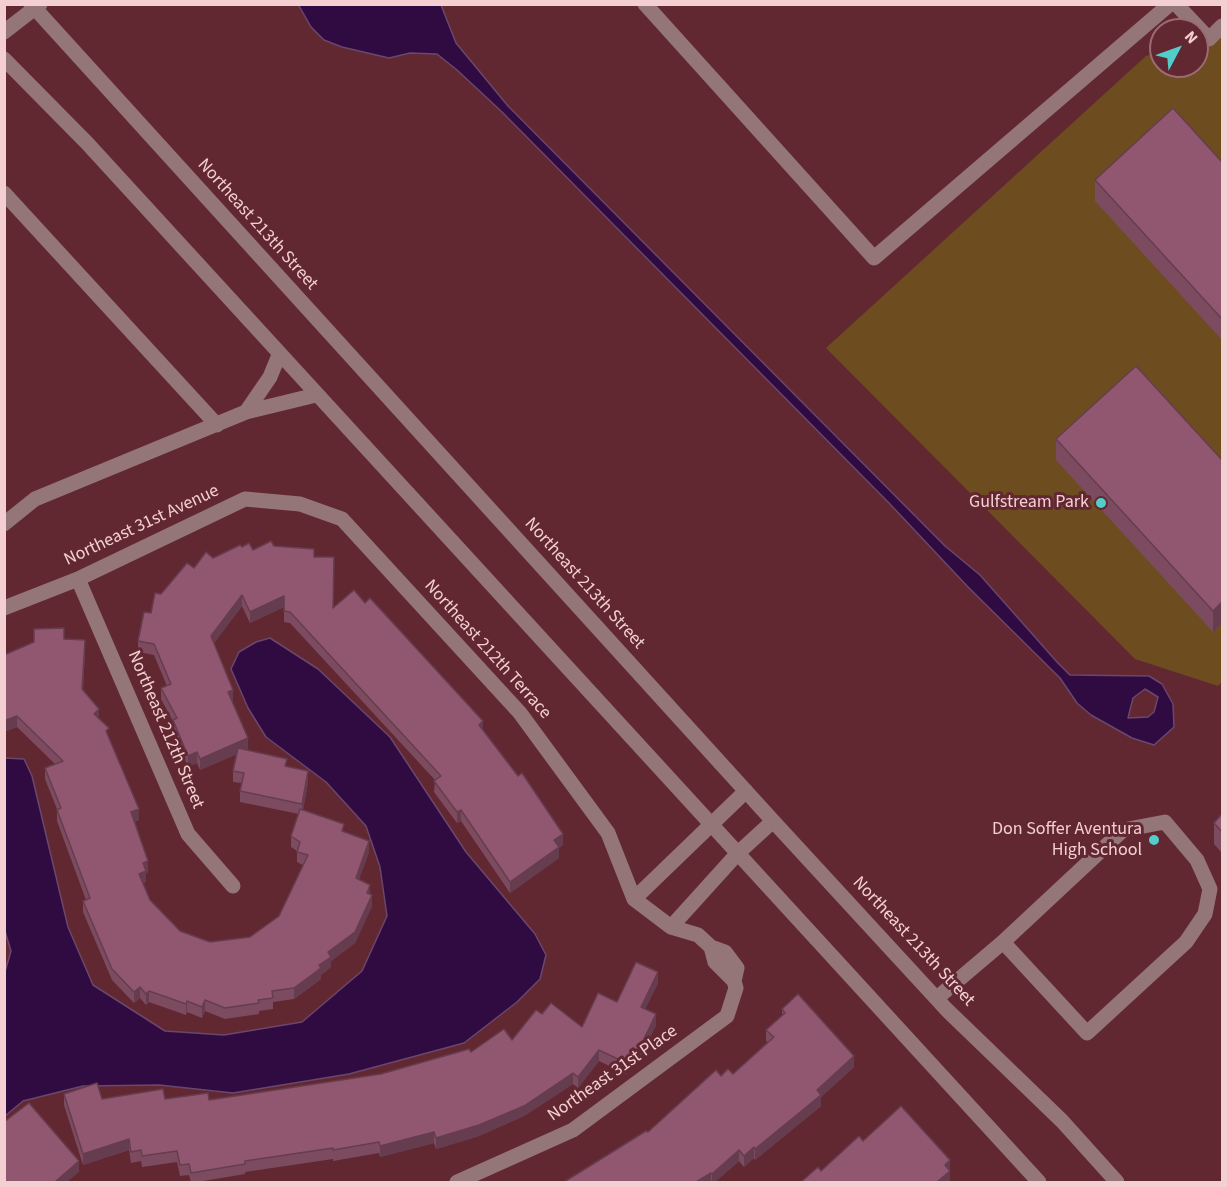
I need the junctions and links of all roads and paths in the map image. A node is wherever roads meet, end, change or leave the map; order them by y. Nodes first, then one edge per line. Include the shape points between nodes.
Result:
1 (645, 4) edge
2 (1170, 4) edge
3 (1176, 4) edge
4 (36, 6) edge
5 (1222, 26) edge
6 (4, 32) edge
7 (4, 59) edge
8 (4, 193) edge
9 (279, 355) junction
10 (315, 395) junction
11 (246, 412) junction
12 (217, 425) junction
13 (300, 504) joint
14 (4, 524) edge
15 (78, 579) junction
16 (4, 608) edge
17 (746, 791) junction
18 (773, 821) junction
19 (709, 825) junction
20 (737, 854) junction
21 (233, 886) dead end
22 (634, 899) junction
23 (672, 927) junction
24 (1003, 942) junction
25 (937, 998) junction
26 (457, 1182) edge
27 (1039, 1182) edge
28 (1117, 1182) edge

1 - 2 street via 874,258
3 - 5 street via 1209,39
4 - 6 street
4 - 17 street, Northeast 213th Street
7 - 9 street via 87,142
8 - 12 street
9 - 10 street
9 - 11 street via 270,377
10 - 11 street
10 - 19 street
11 - 12 street
12 - 14 street via 35,499
13 - 15 street, Northeast 31st Avenue via 245,499
13 - 22 street, Northeast 212th Terrace via 342,519 520,713 608,833
15 - 16 street, Northeast 31st Avenue
15 - 21 street, Northeast 212th Street via 188,834
17 - 18 street, Northeast 213th Street
17 - 19 street
18 - 20 street
18 - 25 street, Northeast 213th Street
19 - 20 street
19 - 22 street
20 - 23 street
20 - 27 street
22 - 23 street
23 - 26 street, Northeast 31st Place via 698,935 711,947 726,952 737,968 727,1016 573,1130
24 - 24 street via 1123,830 1165,822 1197,860 1210,889 1205,914 1186,942 1087,1033
24 - 25 street
25 - 28 street, Northeast 213th Street via 1062,1121

